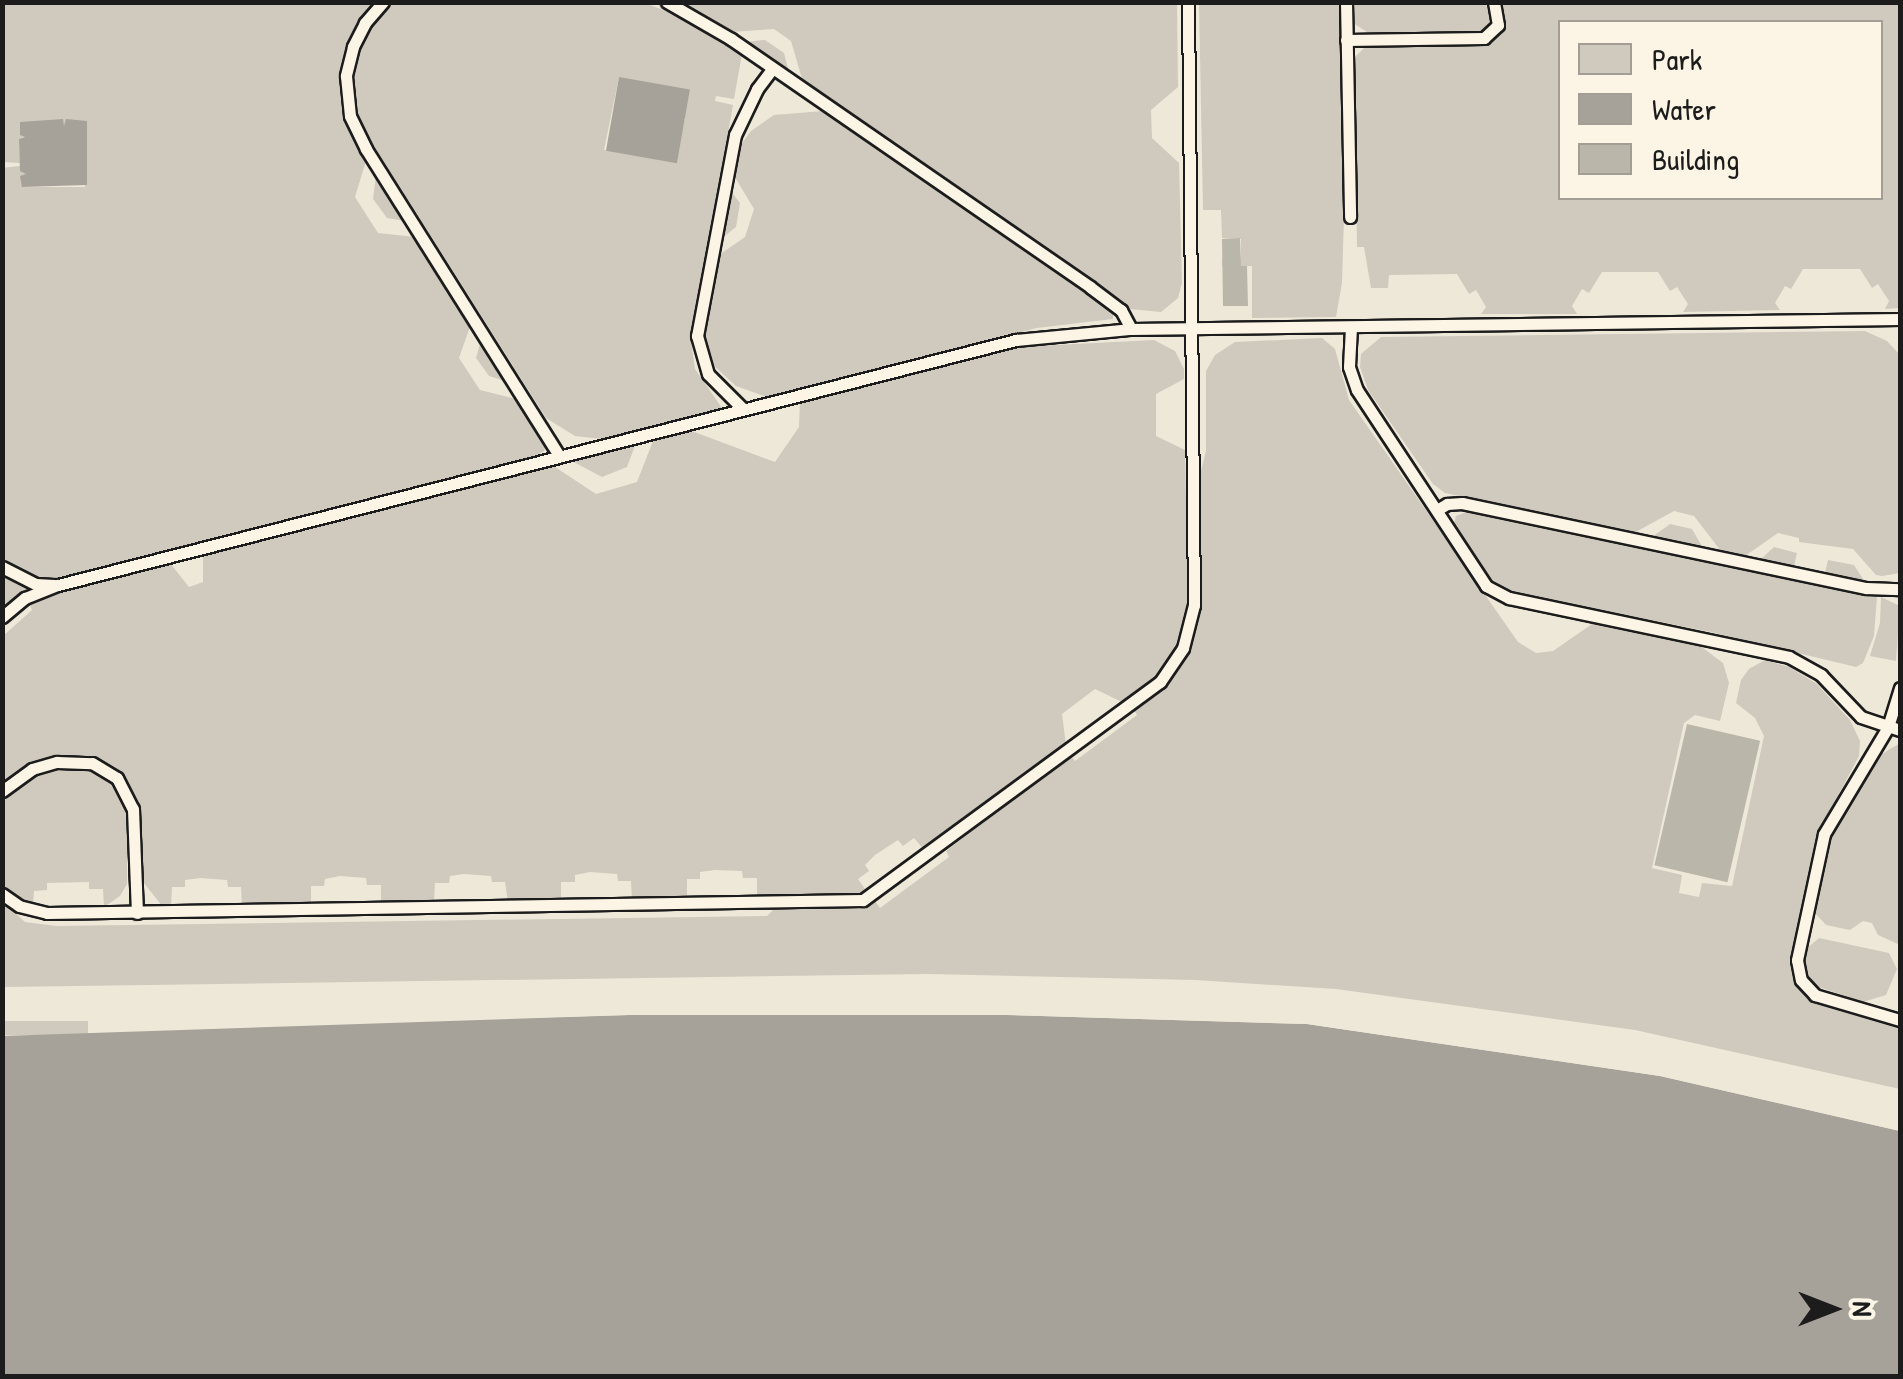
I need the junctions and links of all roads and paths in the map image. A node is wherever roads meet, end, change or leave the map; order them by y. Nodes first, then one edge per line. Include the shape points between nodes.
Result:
1 (383, 2) edge
2 (667, 2) edge
3 (1188, 2) edge
4 (1346, 2) edge
5 (1494, 2) edge
6 (1346, 40) junction
7 (773, 68) junction
8 (1350, 217) dead end
9 (1900, 319) edge
10 (1351, 327) junction
11 (1131, 328) junction
12 (1194, 330) junction
13 (743, 410) junction
14 (560, 456) junction
15 (1437, 510) junction
16 (2, 567) edge
17 (58, 585) junction
18 (1900, 588) edge
19 (2, 617) edge
20 (1900, 688) edge
21 (1894, 728) edge
22 (2, 790) edge
23 (2, 894) edge
24 (137, 913) junction
25 (1900, 1020) edge

1 - 14 lane via 353,47 346,76 350,116
2 - 7 lane
3 - 12 lane
4 - 6 lane
5 - 6 lane via 1499,22 1484,38
6 - 8 lane
7 - 11 lane via 1090,287 1121,310
7 - 13 lane via 735,135 698,336 708,374
9 - 10 lane
10 - 12 lane
10 - 15 lane via 1353,382
11 - 12 lane
11 - 13 lane via 1016,340
12 - 24 lane via 1194,605 1177,659 1160,682 873,897
13 - 14 lane
14 - 17 lane
15 - 18 lane via 1462,503 1866,588
15 - 21 lane via 1478,576 1498,592 1789,658 1821,676 1861,717
16 - 17 lane via 36,584
17 - 19 lane
20 - 21 lane
21 - 25 lane via 1824,834 1796,966 1815,995
22 - 24 lane via 32,769 57,762 92,763 118,778 133,810
23 - 24 lane via 40,913

